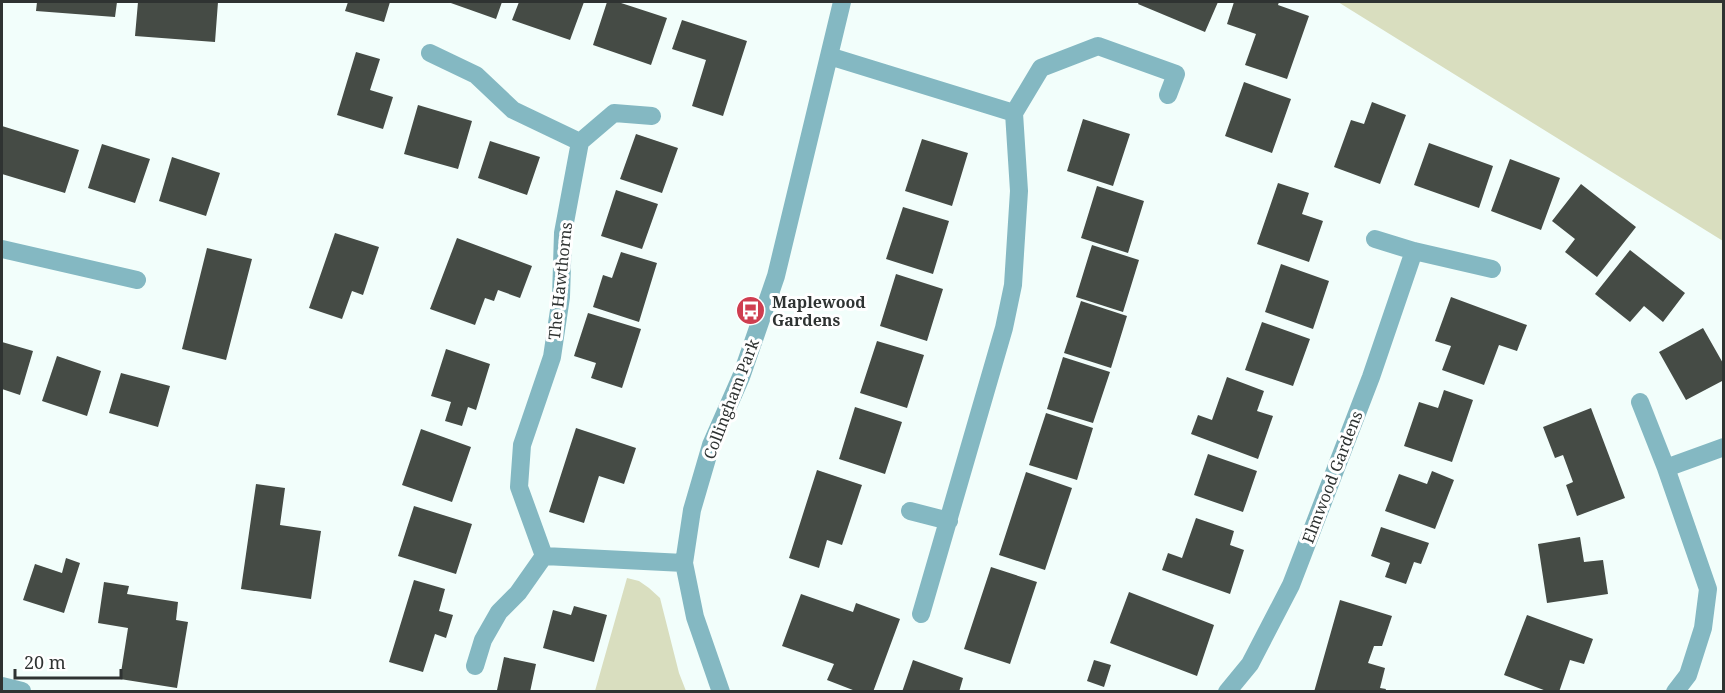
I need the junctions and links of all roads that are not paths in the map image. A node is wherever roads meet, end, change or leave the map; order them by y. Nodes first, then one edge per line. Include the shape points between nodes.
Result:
1 (842, 2) edge
2 (430, 53) dead end
3 (829, 56) junction
4 (1168, 95) dead end
5 (1014, 114) junction
6 (651, 116) dead end
7 (580, 142) junction
8 (1375, 239) dead end
9 (2, 249) edge
10 (1414, 250) junction
11 (1492, 268) dead end
12 (137, 280) dead end
13 (1640, 402) dead end
14 (1724, 447) edge
15 (1666, 468) junction
16 (910, 511) dead end
17 (949, 521) junction
18 (544, 556) junction
19 (684, 563) junction
20 (921, 614) dead end
21 (475, 666) dead end
22 (2, 686) edge
23 (22, 692) edge
24 (721, 692) edge
25 (1227, 692) edge
26 (1675, 692) edge

1 - 3 street, Collingham Park
2 - 7 street via 476,75 513,110
3 - 5 street
3 - 19 street, Collingham Park via 776,276 741,377 711,445 692,510
4 - 5 street via 1176,74 1098,46 1041,68
5 - 17 street via 1019,190 1013,285
6 - 7 street via 614,113
7 - 18 street, The Hawthorns via 563,233 561,297 552,357 522,445 519,488
8 - 10 street
9 - 12 street
10 - 11 street
10 - 25 street, Elmwood Gardens via 1371,377 1291,585 1250,664
13 - 15 street
14 - 15 street
15 - 26 street via 1708,589 1703,628 1688,675
16 - 17 street
17 - 20 street
18 - 19 street
18 - 21 street via 499,612 483,640
19 - 24 street, Collingham Park via 694,617
22 - 23 street

